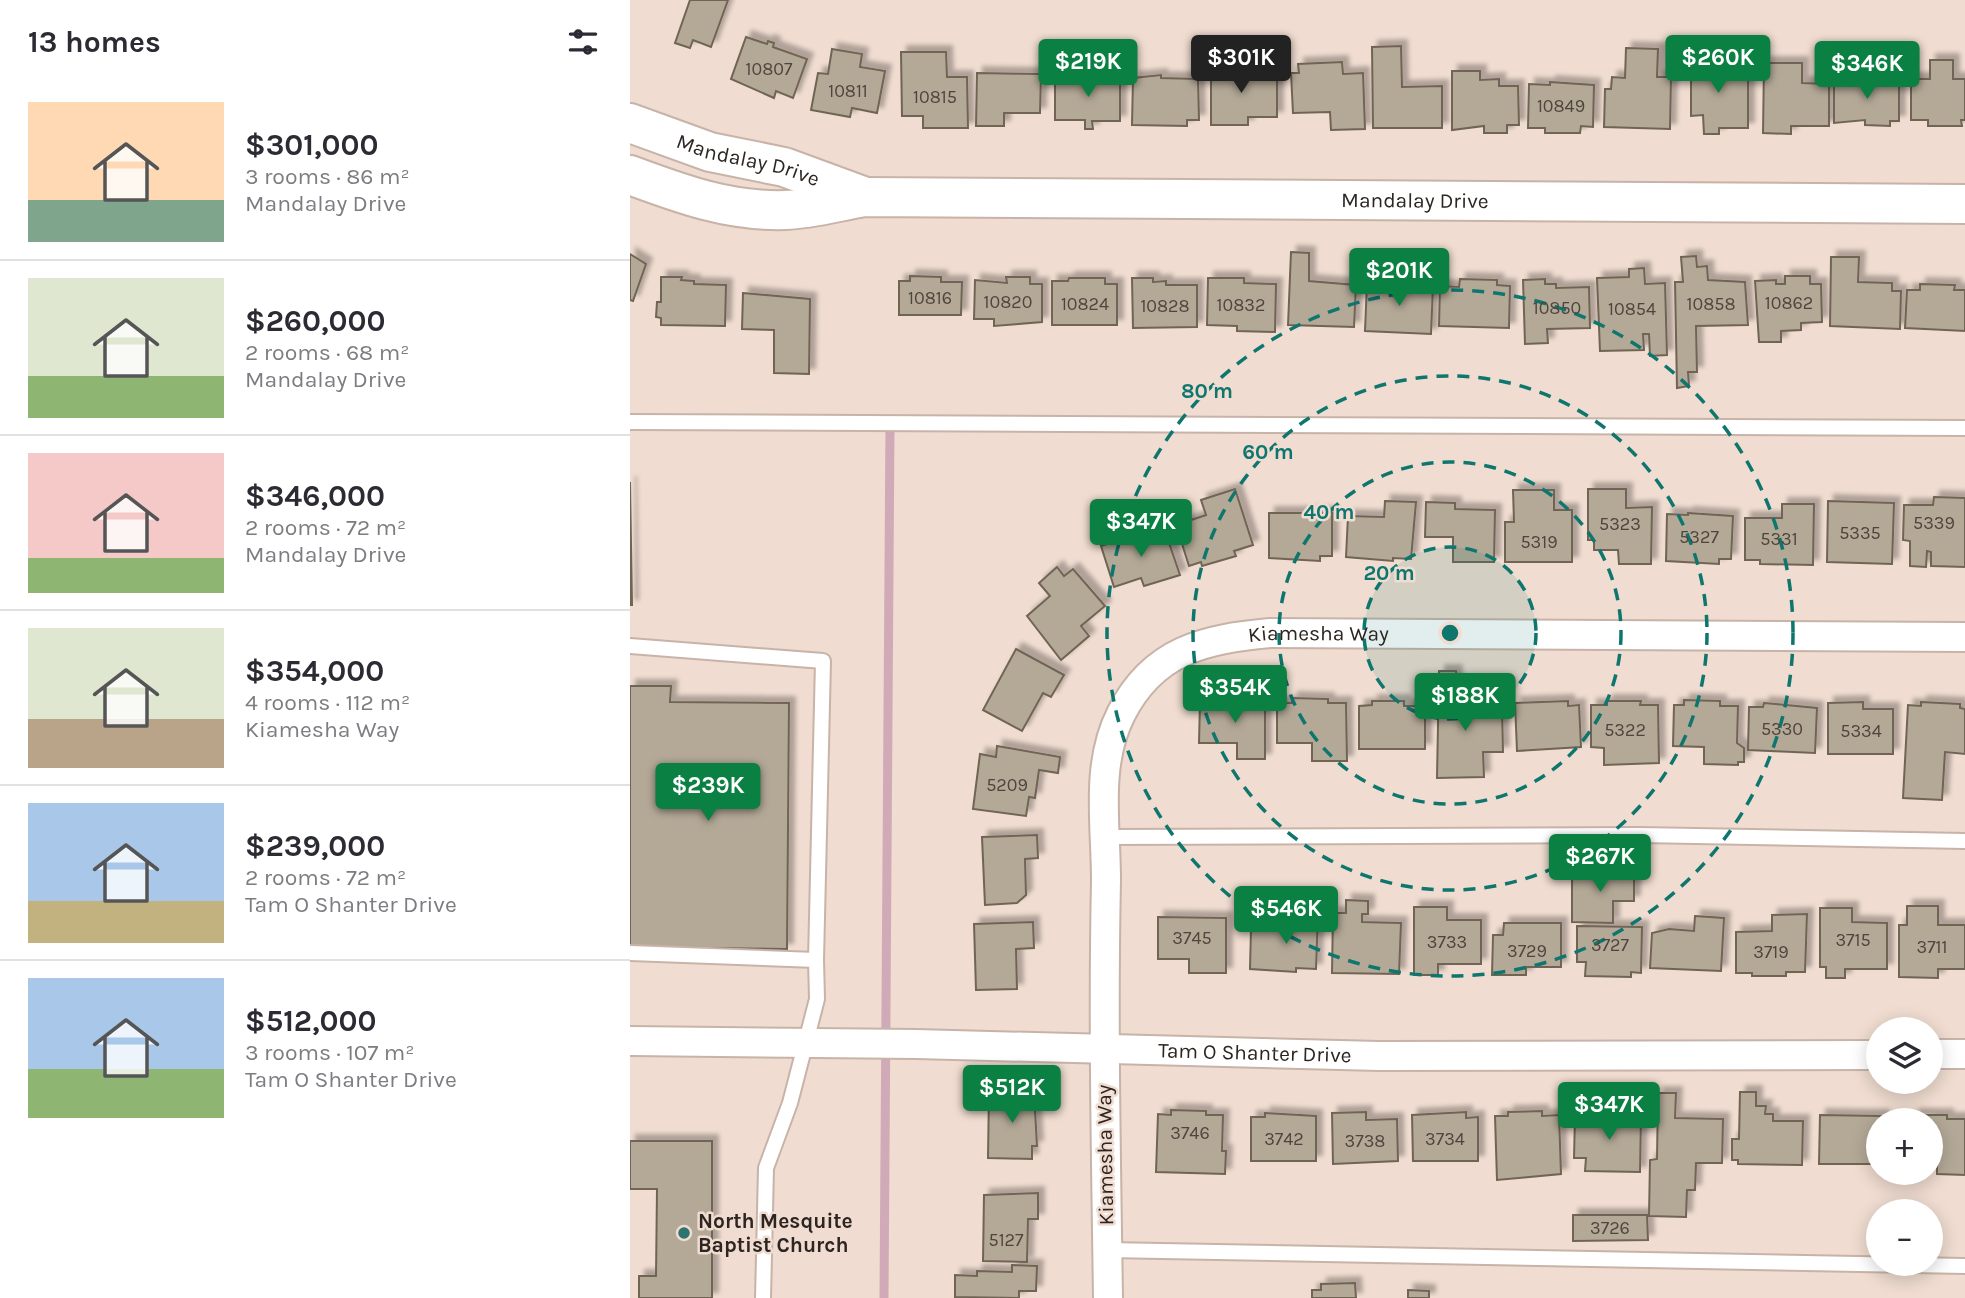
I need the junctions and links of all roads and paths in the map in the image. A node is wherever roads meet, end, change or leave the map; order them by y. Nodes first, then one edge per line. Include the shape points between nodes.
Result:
1 (630, 122) edge
2 (630, 175) edge
3 (865, 197) junction
4 (1965, 204) edge
5 (630, 422) edge
6 (1965, 428) edge
7 (1965, 637) edge
8 (630, 646) edge
9 (1106, 837) junction
10 (1965, 841) edge
11 (630, 953) edge
12 (816, 960) junction
13 (630, 1041) edge
14 (803, 1045) junction
15 (1103, 1051) junction
16 (1943, 1054) edge
17 (1965, 1054) edge
18 (1866, 1055) edge
19 (1107, 1250) junction
20 (1965, 1266) edge
21 (763, 1298) edge
22 (1108, 1298) edge

1 - 3 street, Mandalay Drive via 710,152 784,167
2 - 3 street, Mandalay Drive via 696,200 742,209 788,210
3 - 4 street, Mandalay Drive
5 - 6 lane
7 - 9 street, Kiamesha Way via 1270,633 1194,645 1167,659 1141,684 1121,713 1104,776
8 - 12 lane via 823,661
9 - 10 lane via 1639,835
9 - 15 street, Kiamesha Way
11 - 12 lane
12 - 14 lane via 817,999
13 - 14 street, Tam O Shanter Drive
14 - 15 street, Tam O Shanter Drive
14 - 21 lane via 790,1103 765,1168
15 - 18 street, Tam O Shanter Drive via 1379,1056
15 - 19 street, Kiamesha Way
16 - 17 street
19 - 20 lane
19 - 22 street, Kiamesha Way

